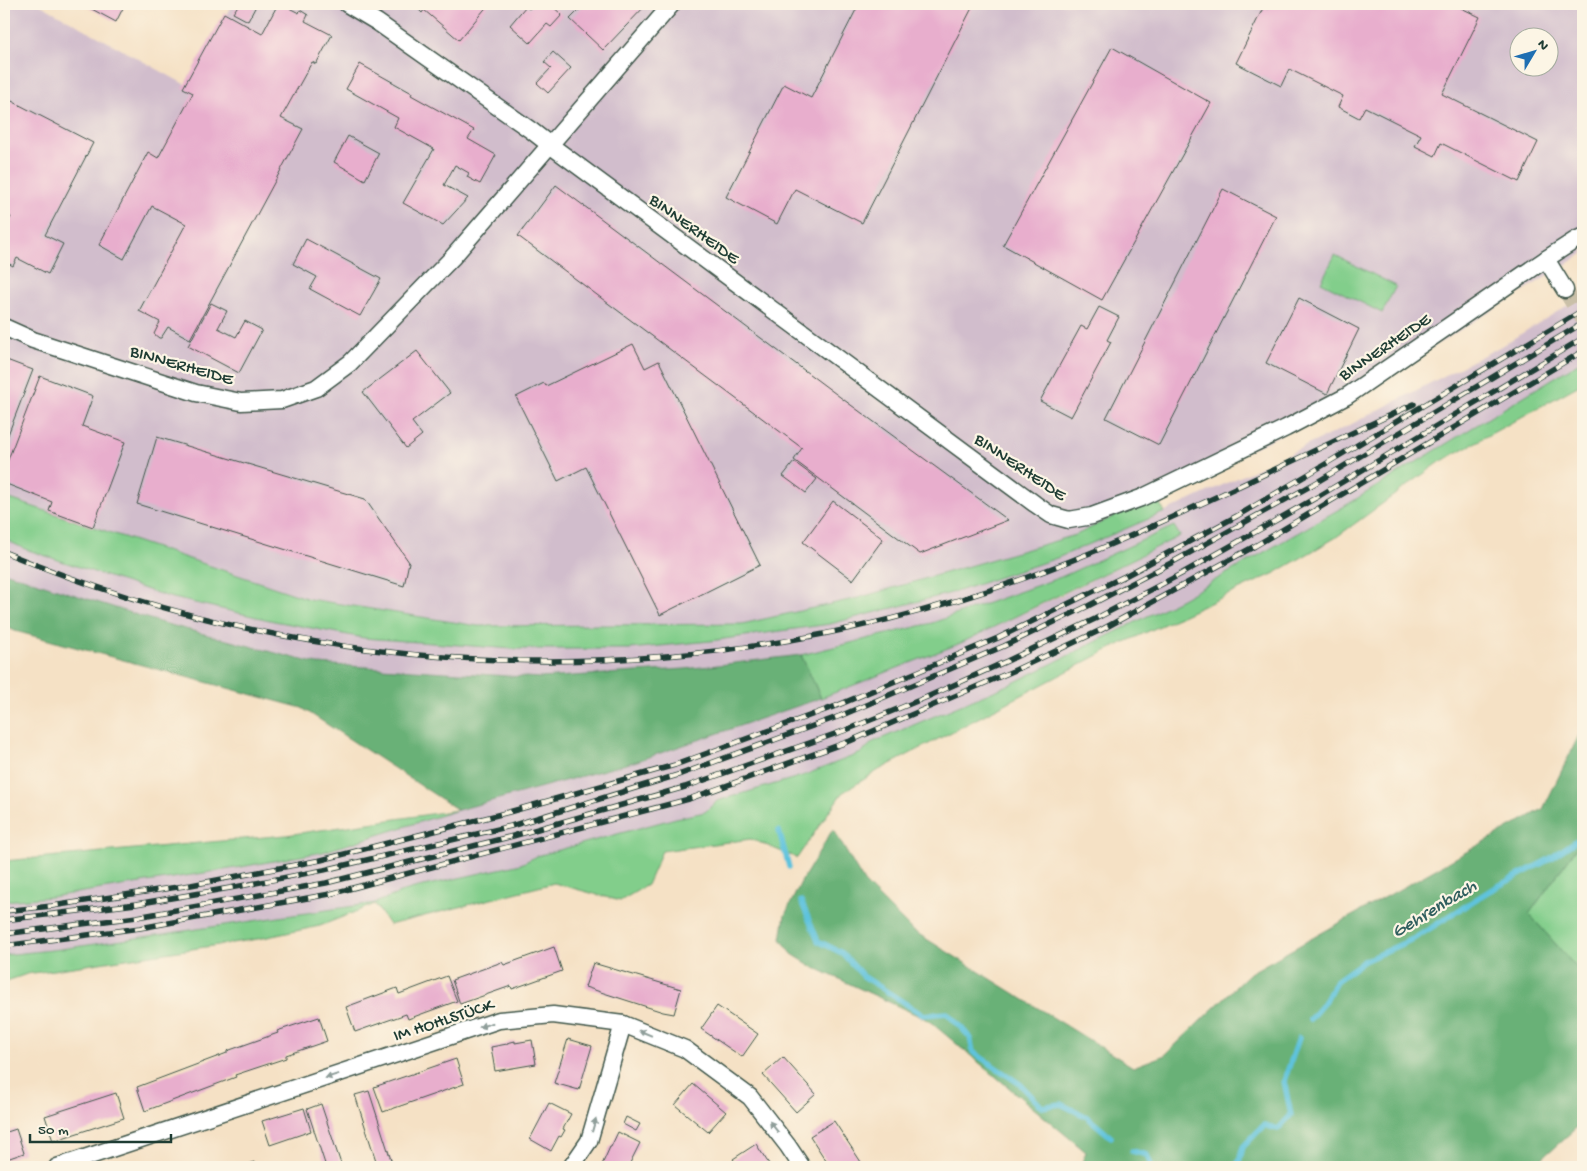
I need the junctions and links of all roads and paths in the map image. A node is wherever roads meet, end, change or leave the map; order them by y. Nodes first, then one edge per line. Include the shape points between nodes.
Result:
1 (347, 4) edge
2 (672, 4) edge
3 (550, 145) junction
4 (1583, 237) edge
5 (1546, 259) junction
6 (1565, 290) tunnel mouth
7 (4, 327) edge
8 (622, 1024) junction
9 (57, 1167) edge
10 (571, 1167) edge
11 (802, 1167) edge

1 - 3 street, BINNERHEIDE via 378,22
2 - 3 street, BINNERHEIDE
3 - 5 street, BINNERHEIDE via 1035,504 1051,515 1068,520 1092,516 1141,498 1347,396
3 - 7 street, BINNERHEIDE via 452,258 350,363 316,388 282,400 241,402 196,393 33,340
4 - 5 street, BINNERHEIDE
5 - 6 street
8 -> 9 street, IM HOHLSTÜCK via 553,1015 499,1020
10 -> 8 street via 589,1141
11 -> 8 street, IM HOHLSTÜCK via 750,1097 685,1049

